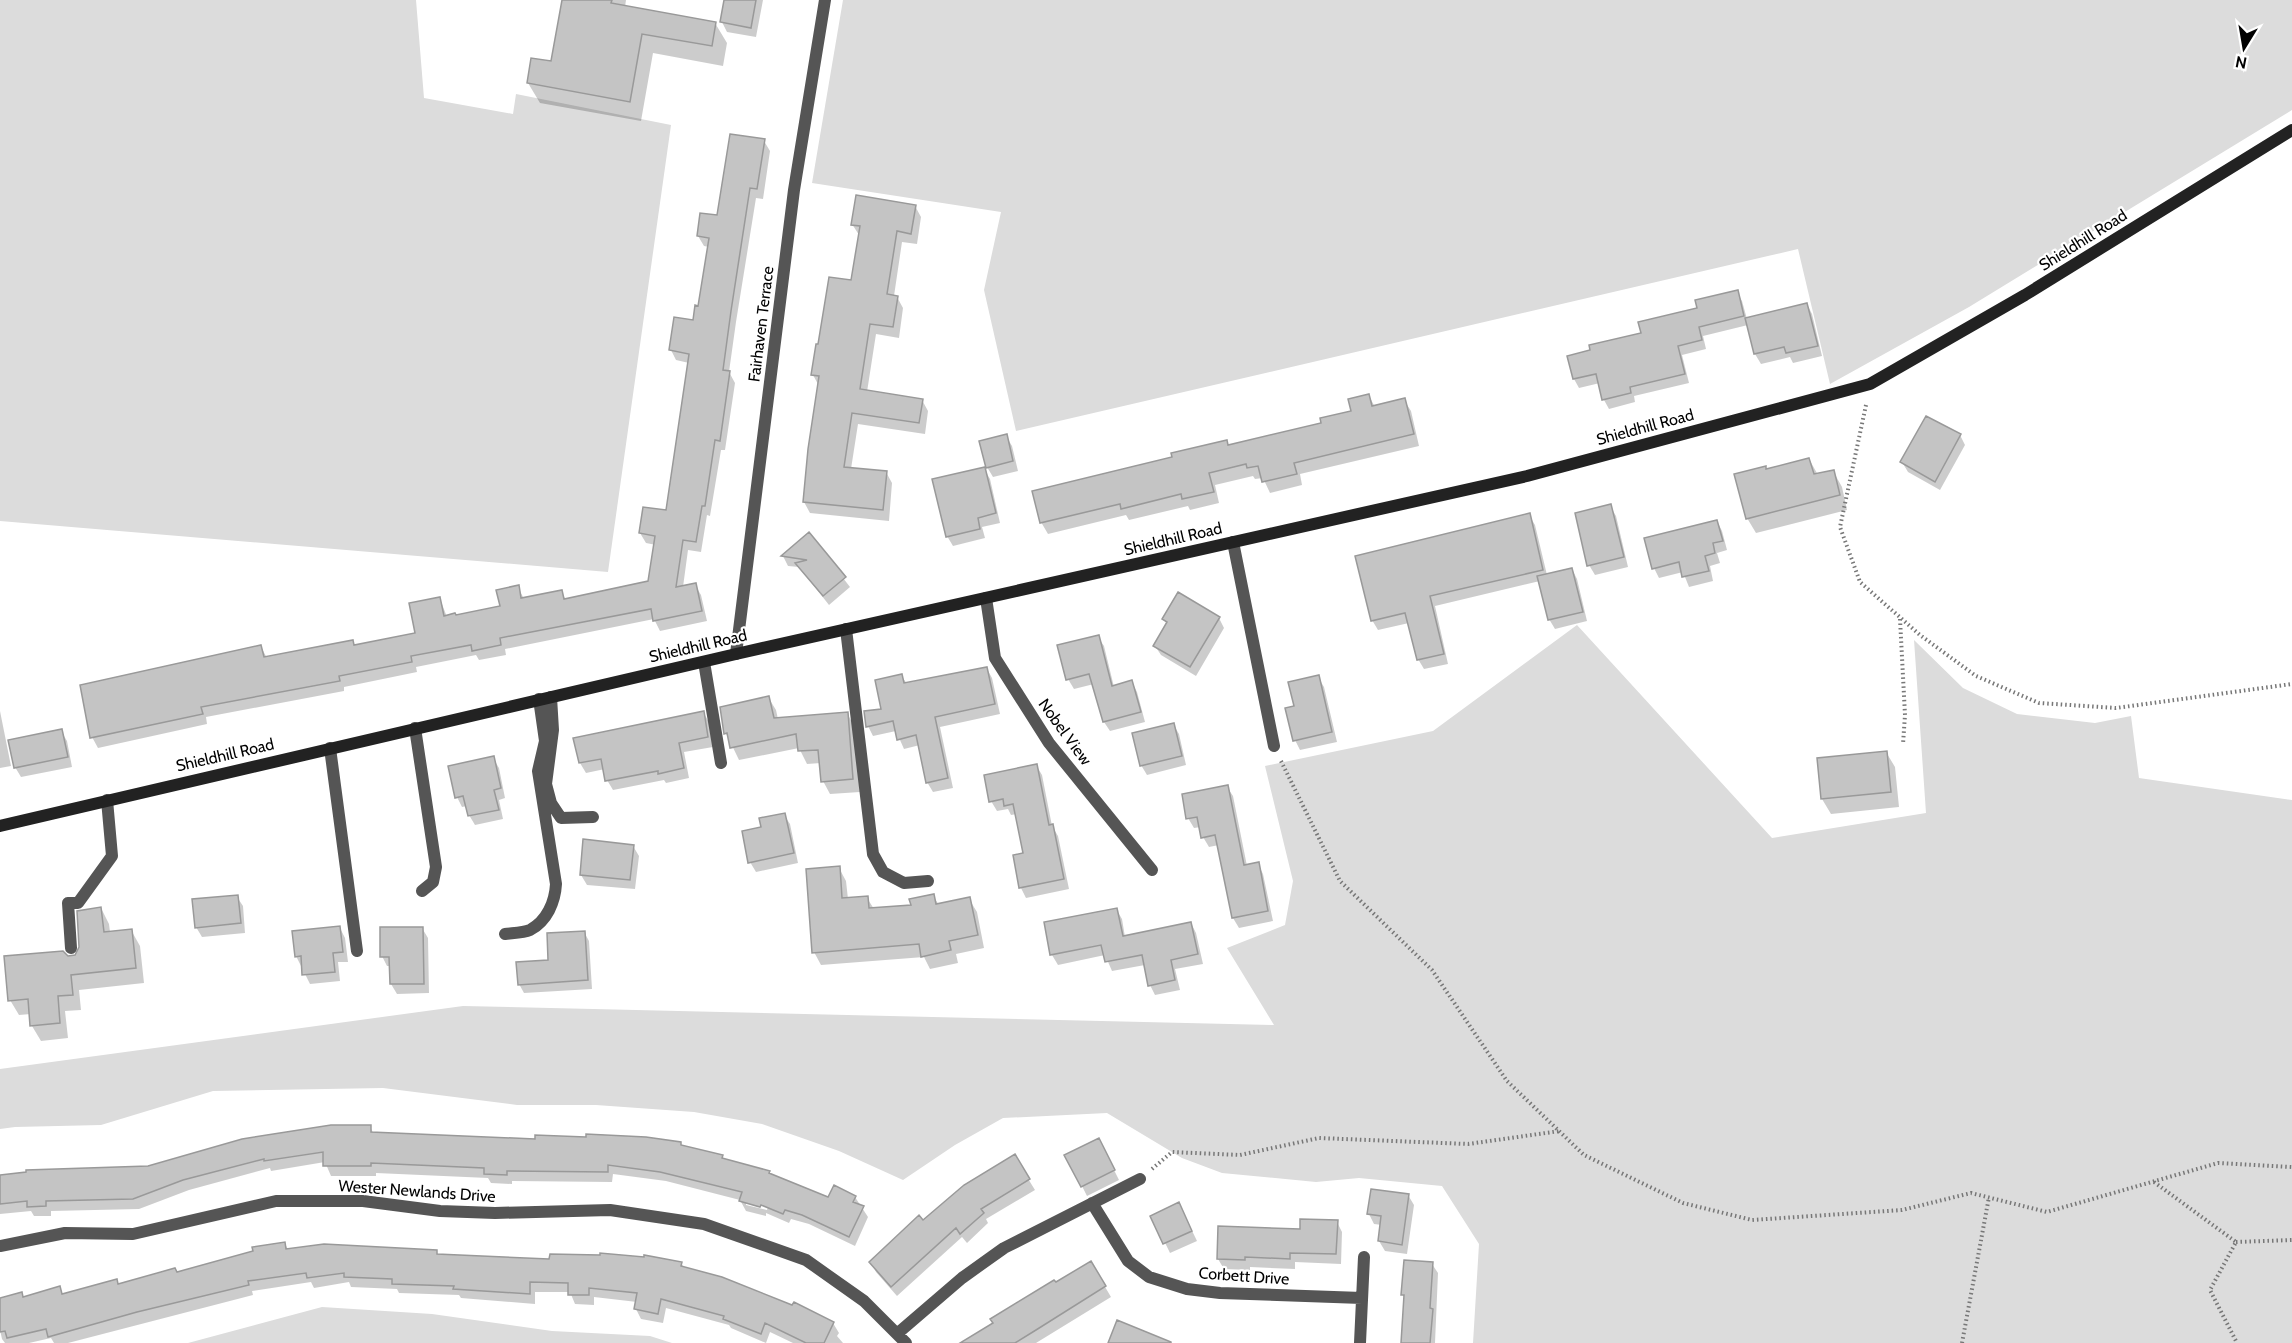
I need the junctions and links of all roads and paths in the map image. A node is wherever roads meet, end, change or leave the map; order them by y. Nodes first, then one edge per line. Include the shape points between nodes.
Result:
1 (825, 0) edge
2 (2292, 130) edge
3 (1870, 384) junction
4 (1233, 542) junction
5 (986, 598) junction
6 (1900, 618) junction
7 (846, 629) junction
8 (736, 654) junction
9 (704, 662) junction
10 (2292, 684) edge
11 (545, 698) junction
12 (415, 728) junction
13 (1903, 744) dead end
14 (1274, 746) joint
15 (330, 748) junction
16 (721, 763) dead end
17 (106, 800) junction
18 (593, 818) dead end
19 (0, 826) edge
20 (1152, 870) dead end
21 (928, 881) dead end
22 (422, 891) dead end
23 (505, 934) dead end
24 (71, 948) dead end
25 (357, 951) dead end
26 (1560, 1131) junction
27 (2292, 1167) edge
28 (1140, 1179) joint
29 (2153, 1182) junction
30 (1989, 1197) junction
31 (1092, 1203) junction
32 (2292, 1239) edge
33 (2236, 1242) junction
34 (0, 1246) edge
35 (1364, 1257) dead end
36 (1362, 1298) junction
37 (898, 1333) junction
38 (906, 1343) edge
39 (1360, 1343) edge
40 (1962, 1343) edge
41 (2237, 1343) edge

1 - 8 street, Fairhaven Terrace via 794,190
2 - 3 main road, Shieldhill Road via 2025,295
3 - 4 main road, Shieldhill Road via 1527,476
3 - 6 path via 1840,527 1860,582
4 - 5 main road, Shieldhill Road
4 - 14 street
5 - 7 main road, Shieldhill Road
5 - 20 street, Nobel View via 995,658 1049,743
6 - 10 path via 1976,676 2039,703 2116,708
6 - 13 path
7 - 8 main road, Shieldhill Road
7 - 21 street via 873,854 883,872 904,883
8 - 9 main road, Shieldhill Road
9 - 11 main road, Shieldhill Road
9 - 16 street
11 - 12 main road, Shieldhill Road
11 - 18 street via 553,730 546,784 551,803 561,818
11 - 23 street via 545,741 538,771 555,899 546,917 529,930
12 - 15 main road, Shieldhill Road
12 - 22 street via 436,867 434,882
14 - 26 path via 1340,881 1432,970 1508,1081
15 - 17 main road, Shieldhill Road
15 - 25 street
17 - 19 main road, Shieldhill Road
17 - 24 street via 112,856 78,903 68,903
26 - 28 path via 1468,1144 1319,1138 1240,1155 1172,1152
26 - 30 path via 1584,1155 1683,1203 1752,1220 1902,1210 1971,1192
27 - 29 path via 2218,1163
28 - 31 street
29 - 30 path via 2047,1212
29 - 33 path
30 - 40 path
31 - 36 street, Corbett Drive via 1128,1261 1149,1277 1187,1289 1220,1293
31 - 37 street via 1004,1248
32 - 33 path
33 - 41 path via 2210,1290
34 - 37 street, Wester Newlands Drive via 65,1233 133,1234 276,1201 363,1201 495,1213 610,1210 704,1224 806,1260 864,1301
35 - 36 street
36 - 39 street
37 - 38 street, Wester Newlands Drive

